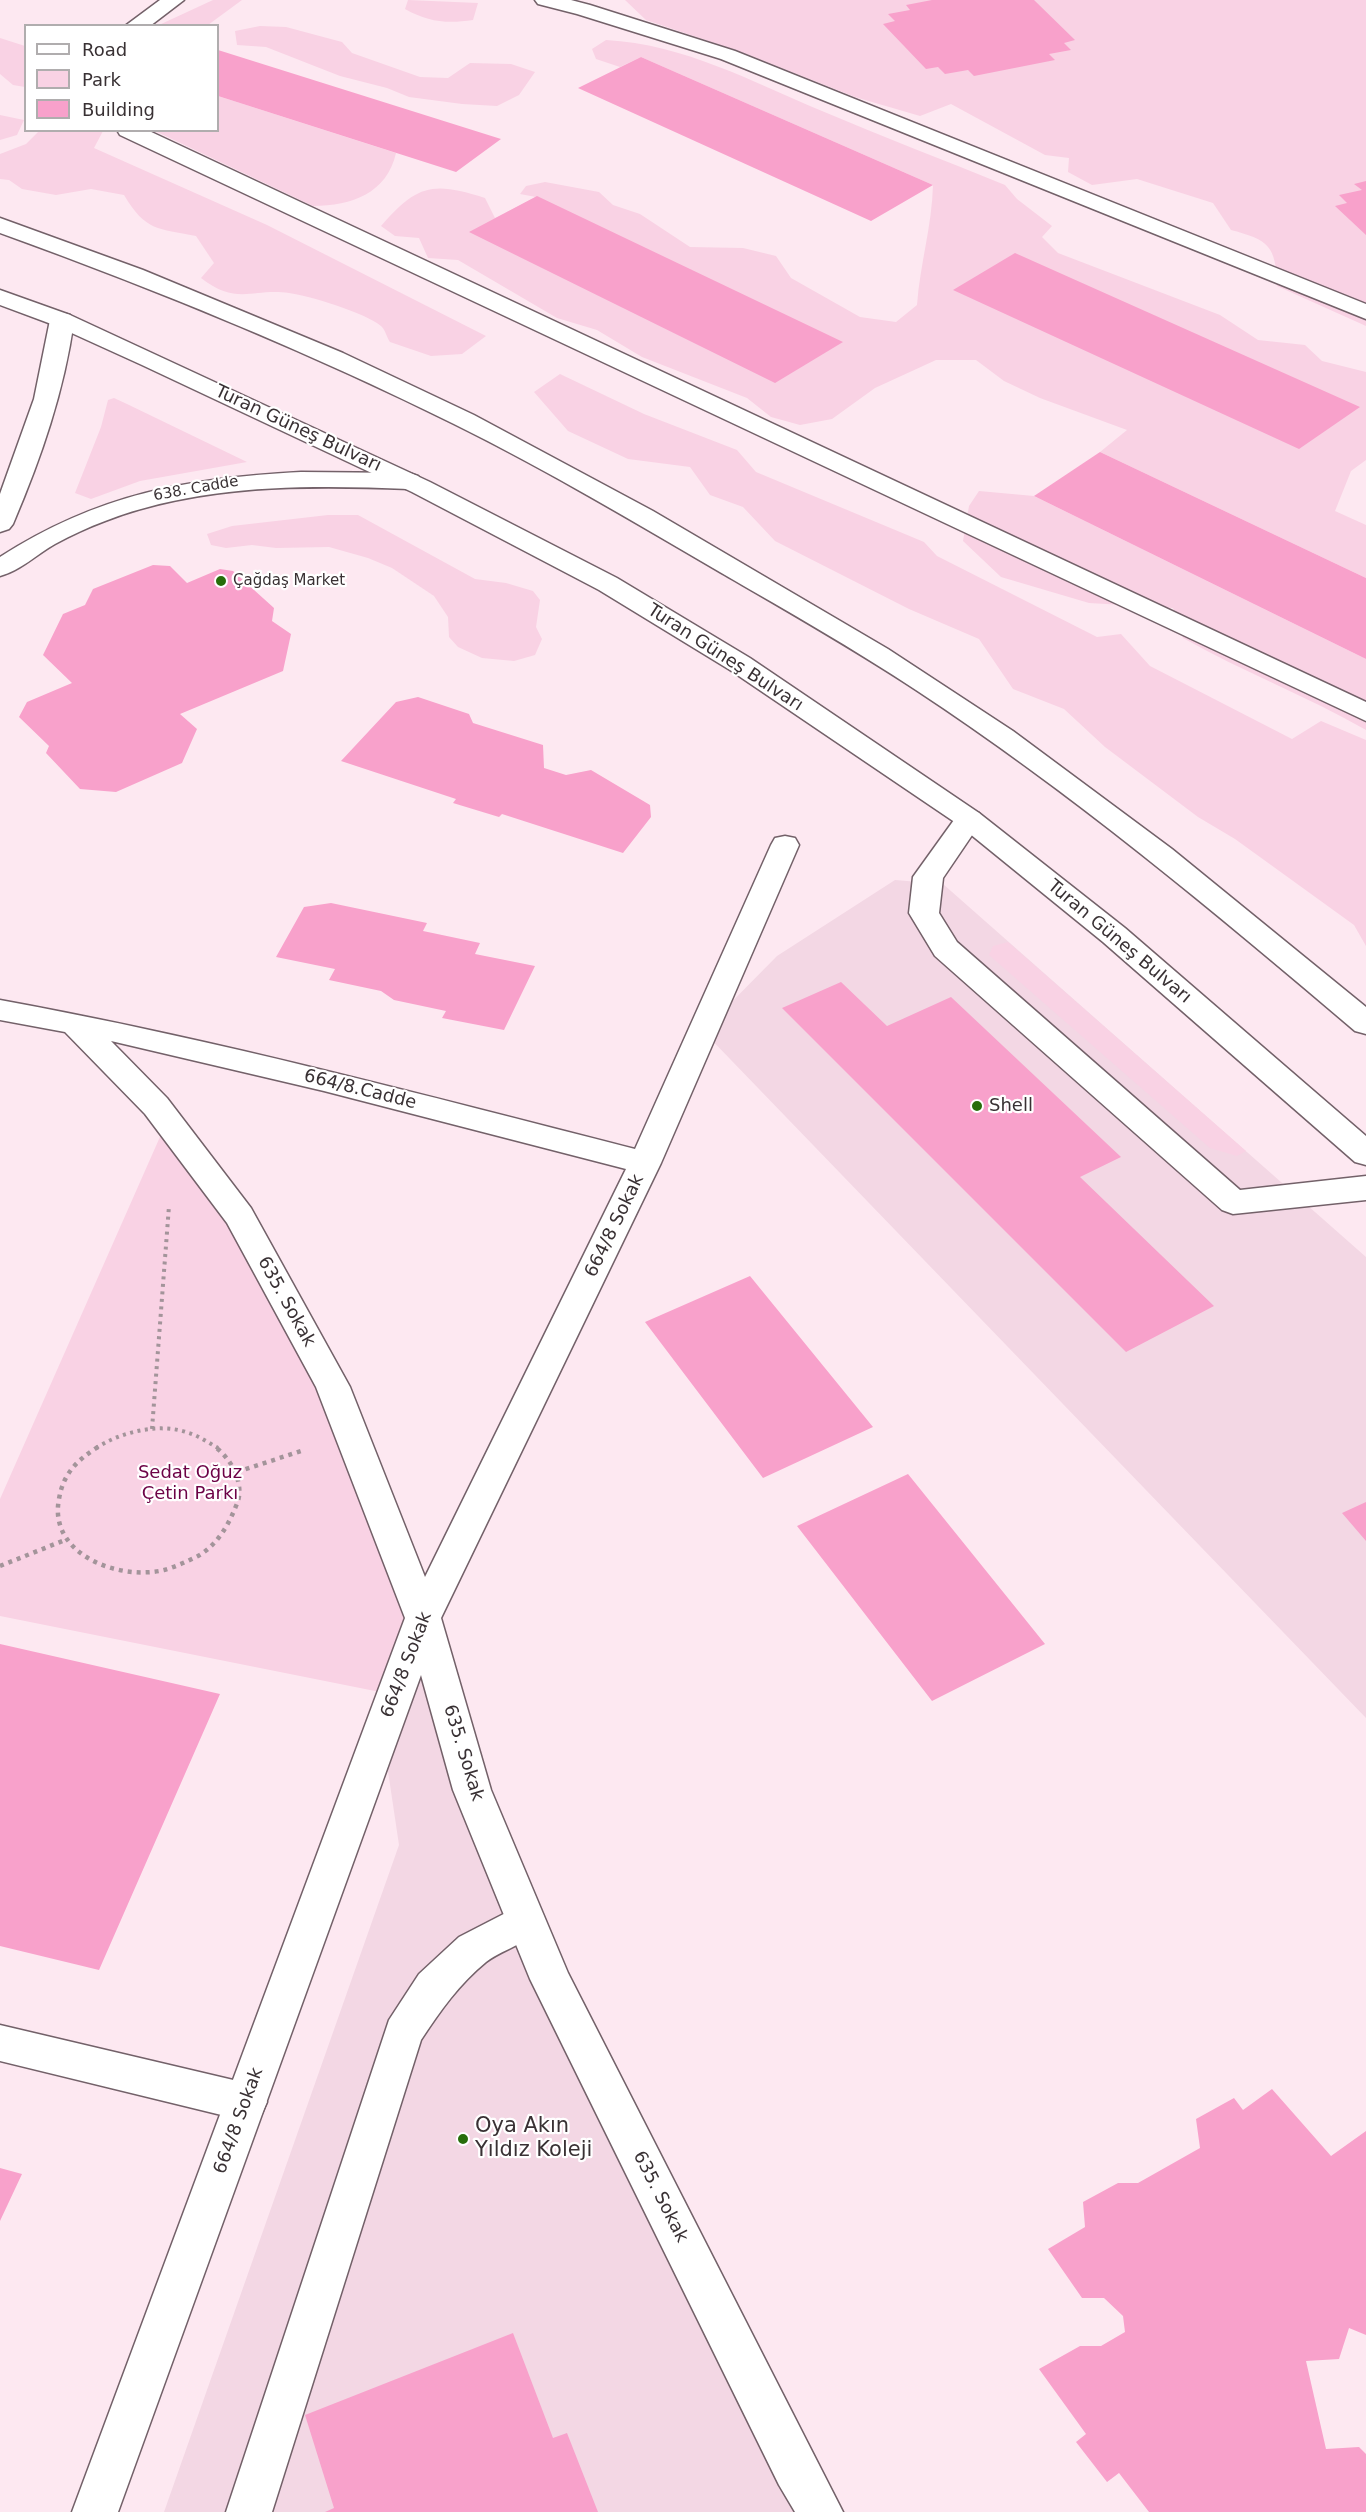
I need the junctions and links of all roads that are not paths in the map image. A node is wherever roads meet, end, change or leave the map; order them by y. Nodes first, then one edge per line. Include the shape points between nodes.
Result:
1 (174, 0) edge
2 (545, 0) edge
3 (138, 24) edge
4 (132, 132) edge
5 (0, 225) edge
6 (0, 297) edge
7 (1366, 312) edge
8 (62, 320) junction
9 (409, 481) junction
10 (0, 524) edge
11 (0, 568) edge
12 (1366, 713) edge
13 (969, 819) junction
14 (784, 845) dead end
15 (0, 1010) edge
16 (73, 1022) junction
17 (1366, 1024) edge
18 (1366, 1154) edge
19 (645, 1163) junction
20 (1366, 1188) edge
21 (423, 1618) junction
22 (525, 1920) junction
23 (0, 2043) edge
24 (246, 2102) junction
25 (95, 2512) edge
26 (249, 2512) edge
27 (820, 2512) edge

1 - 3 street
2 - 7 street via 729,55
4 - 12 street
5 - 17 street via 140,277 375,377 528,452 688,542 947,699 1060,779
6 - 8 street, Turan Güneş Bulvarı
8 - 9 street, Turan Güneş Bulvarı
8 - 10 street via 58,356 35,442
9 - 11 street, 638. Cadde via 249,480 171,491 122,504 64,528
9 - 13 street, Turan Güneş Bulvarı via 608,584 740,664
13 - 18 street, Turan Güneş Bulvarı via 1114,935
13 - 20 street via 928,877 924,914 946,949 1233,1202
14 - 19 street, 664/8 Sokak
15 - 16 street, 664/8.Cadde
16 - 19 street, 664/8.Cadde via 222,1054
16 - 21 street, 635. Sokak via 156,1106 239,1216 333,1387
19 - 21 street, 664/8 Sokak
21 - 22 street, 635. Sokak via 472,1790
21 - 24 street, 664/8 Sokak
22 - 26 street via 473,1949 432,1987 404,2033
22 - 27 street, 635. Sokak via 550,1979
23 - 24 street
24 - 25 street, 664/8 Sokak

